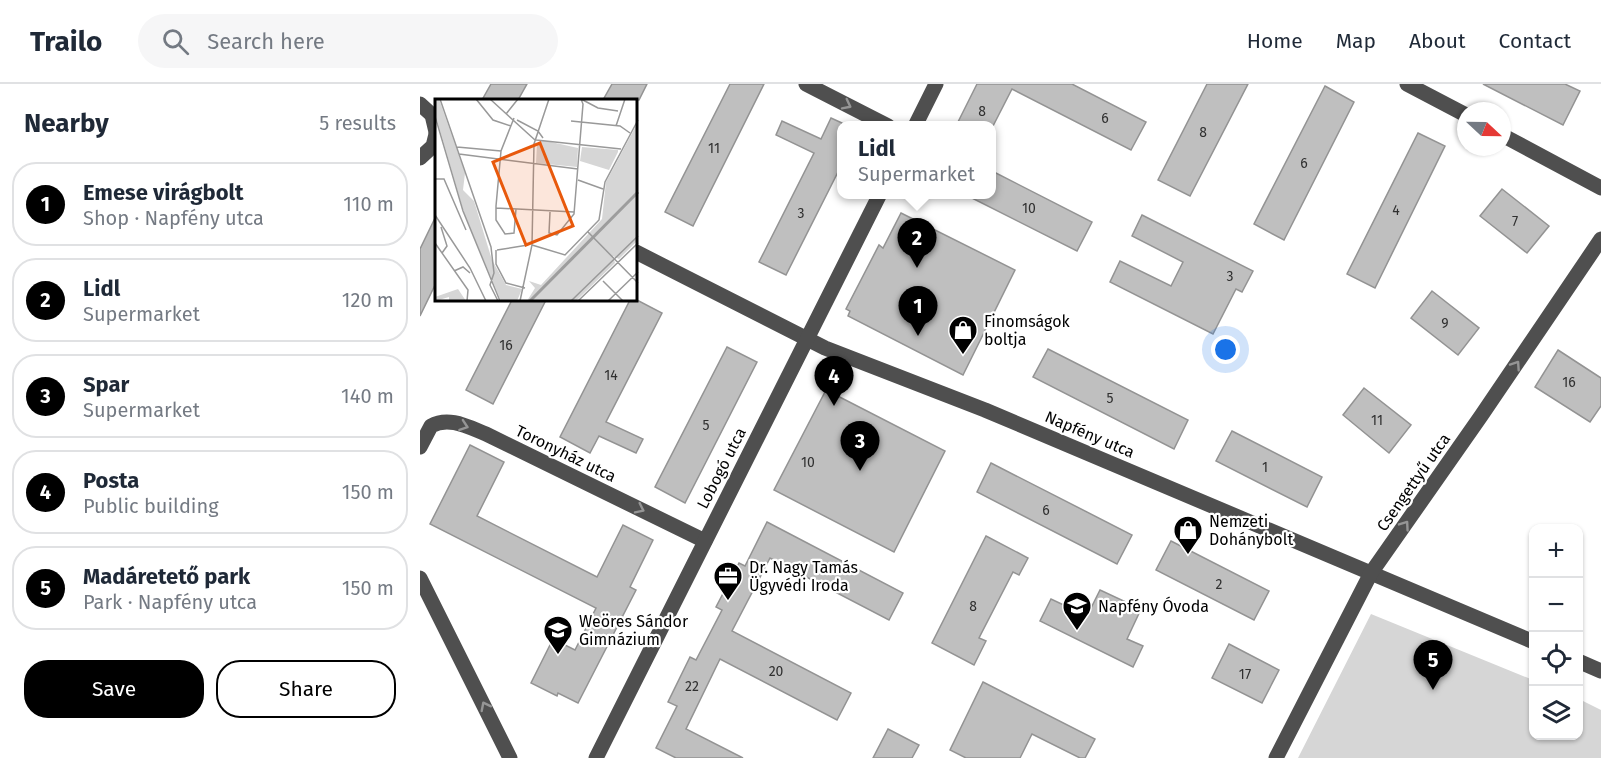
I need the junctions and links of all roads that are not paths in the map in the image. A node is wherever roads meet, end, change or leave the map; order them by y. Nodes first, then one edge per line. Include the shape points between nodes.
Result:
1 (806, 84) edge
2 (936, 84) edge
3 (1407, 84) edge
4 (420, 104) edge
5 (1457, 110) edge
6 (878, 121) edge
7 (918, 121) edge
8 (435, 134) edge
9 (1511, 140) edge
10 (435, 141) edge
11 (420, 158) edge
12 (1601, 188) edge
13 (878, 199) edge
14 (1601, 239) edge
15 (638, 253) edge
16 (807, 339) junction
17 (420, 447) edge
18 (705, 541) junction
19 (1371, 573) junction
20 (420, 578) edge
21 (1529, 640) edge
22 (1583, 664) edge
23 (1601, 671) edge
24 (510, 758) edge
25 (596, 758) edge
26 (1275, 758) edge

1 -> 6 street
2 - 7 street
3 - 5 street
4 - 8 street via 432,115
9 - 12 street
10 - 11 street
13 - 16 street, Lobogó utca
19 -> 14 street, Csengettyű utca
15 - 16 street, Napfény utca
16 - 18 street, Lobogó utca
16 - 19 street, Napfény utca
17 -> 18 street, Toronyház utca via 430,426 462,424
18 - 25 street, Lobogó utca
19 - 21 street, Napfény utca
19 - 26 street, Csengettyű utca
24 -> 20 street
22 - 23 street

